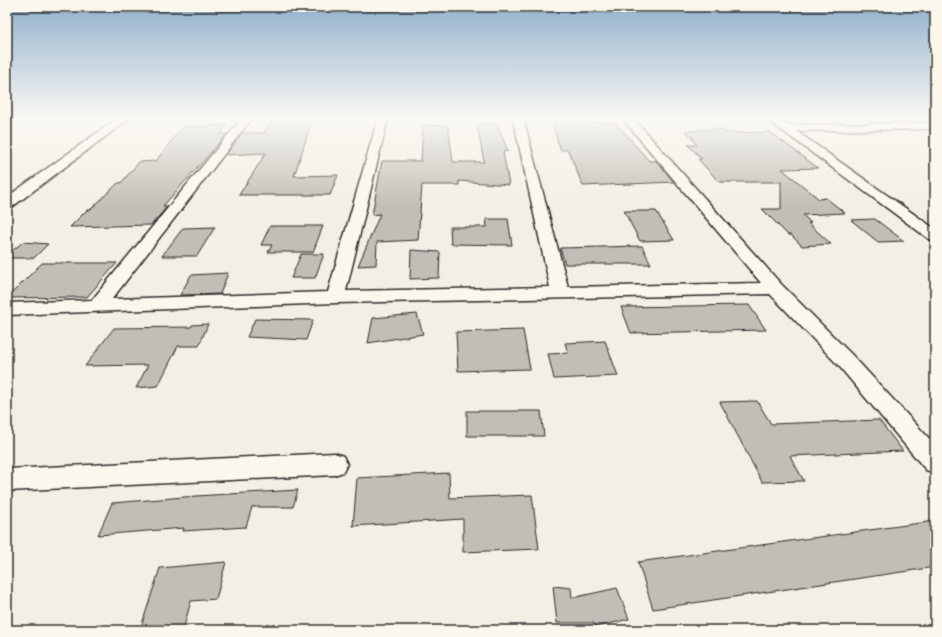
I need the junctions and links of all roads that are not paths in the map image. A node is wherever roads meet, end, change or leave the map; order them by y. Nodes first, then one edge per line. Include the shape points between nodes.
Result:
1 (85, 148) edge
2 (223, 148) edge
3 (375, 148) edge
4 (525, 148) edge
5 (654, 148) edge
6 (812, 148) edge
7 (7, 204) edge
8 (935, 236) edge
9 (775, 288) junction
10 (560, 291) junction
11 (336, 297) junction
12 (98, 305) junction
13 (7, 309) edge
14 (935, 462) edge
15 (334, 464) dead end
16 (7, 480) edge

1 - 7 street
2 - 12 street
3 - 11 street
4 - 10 street
5 - 9 street
6 - 8 street
9 - 10 street
9 - 14 street via 846,361
10 - 11 street
11 - 12 street
12 - 13 street
15 - 16 street

